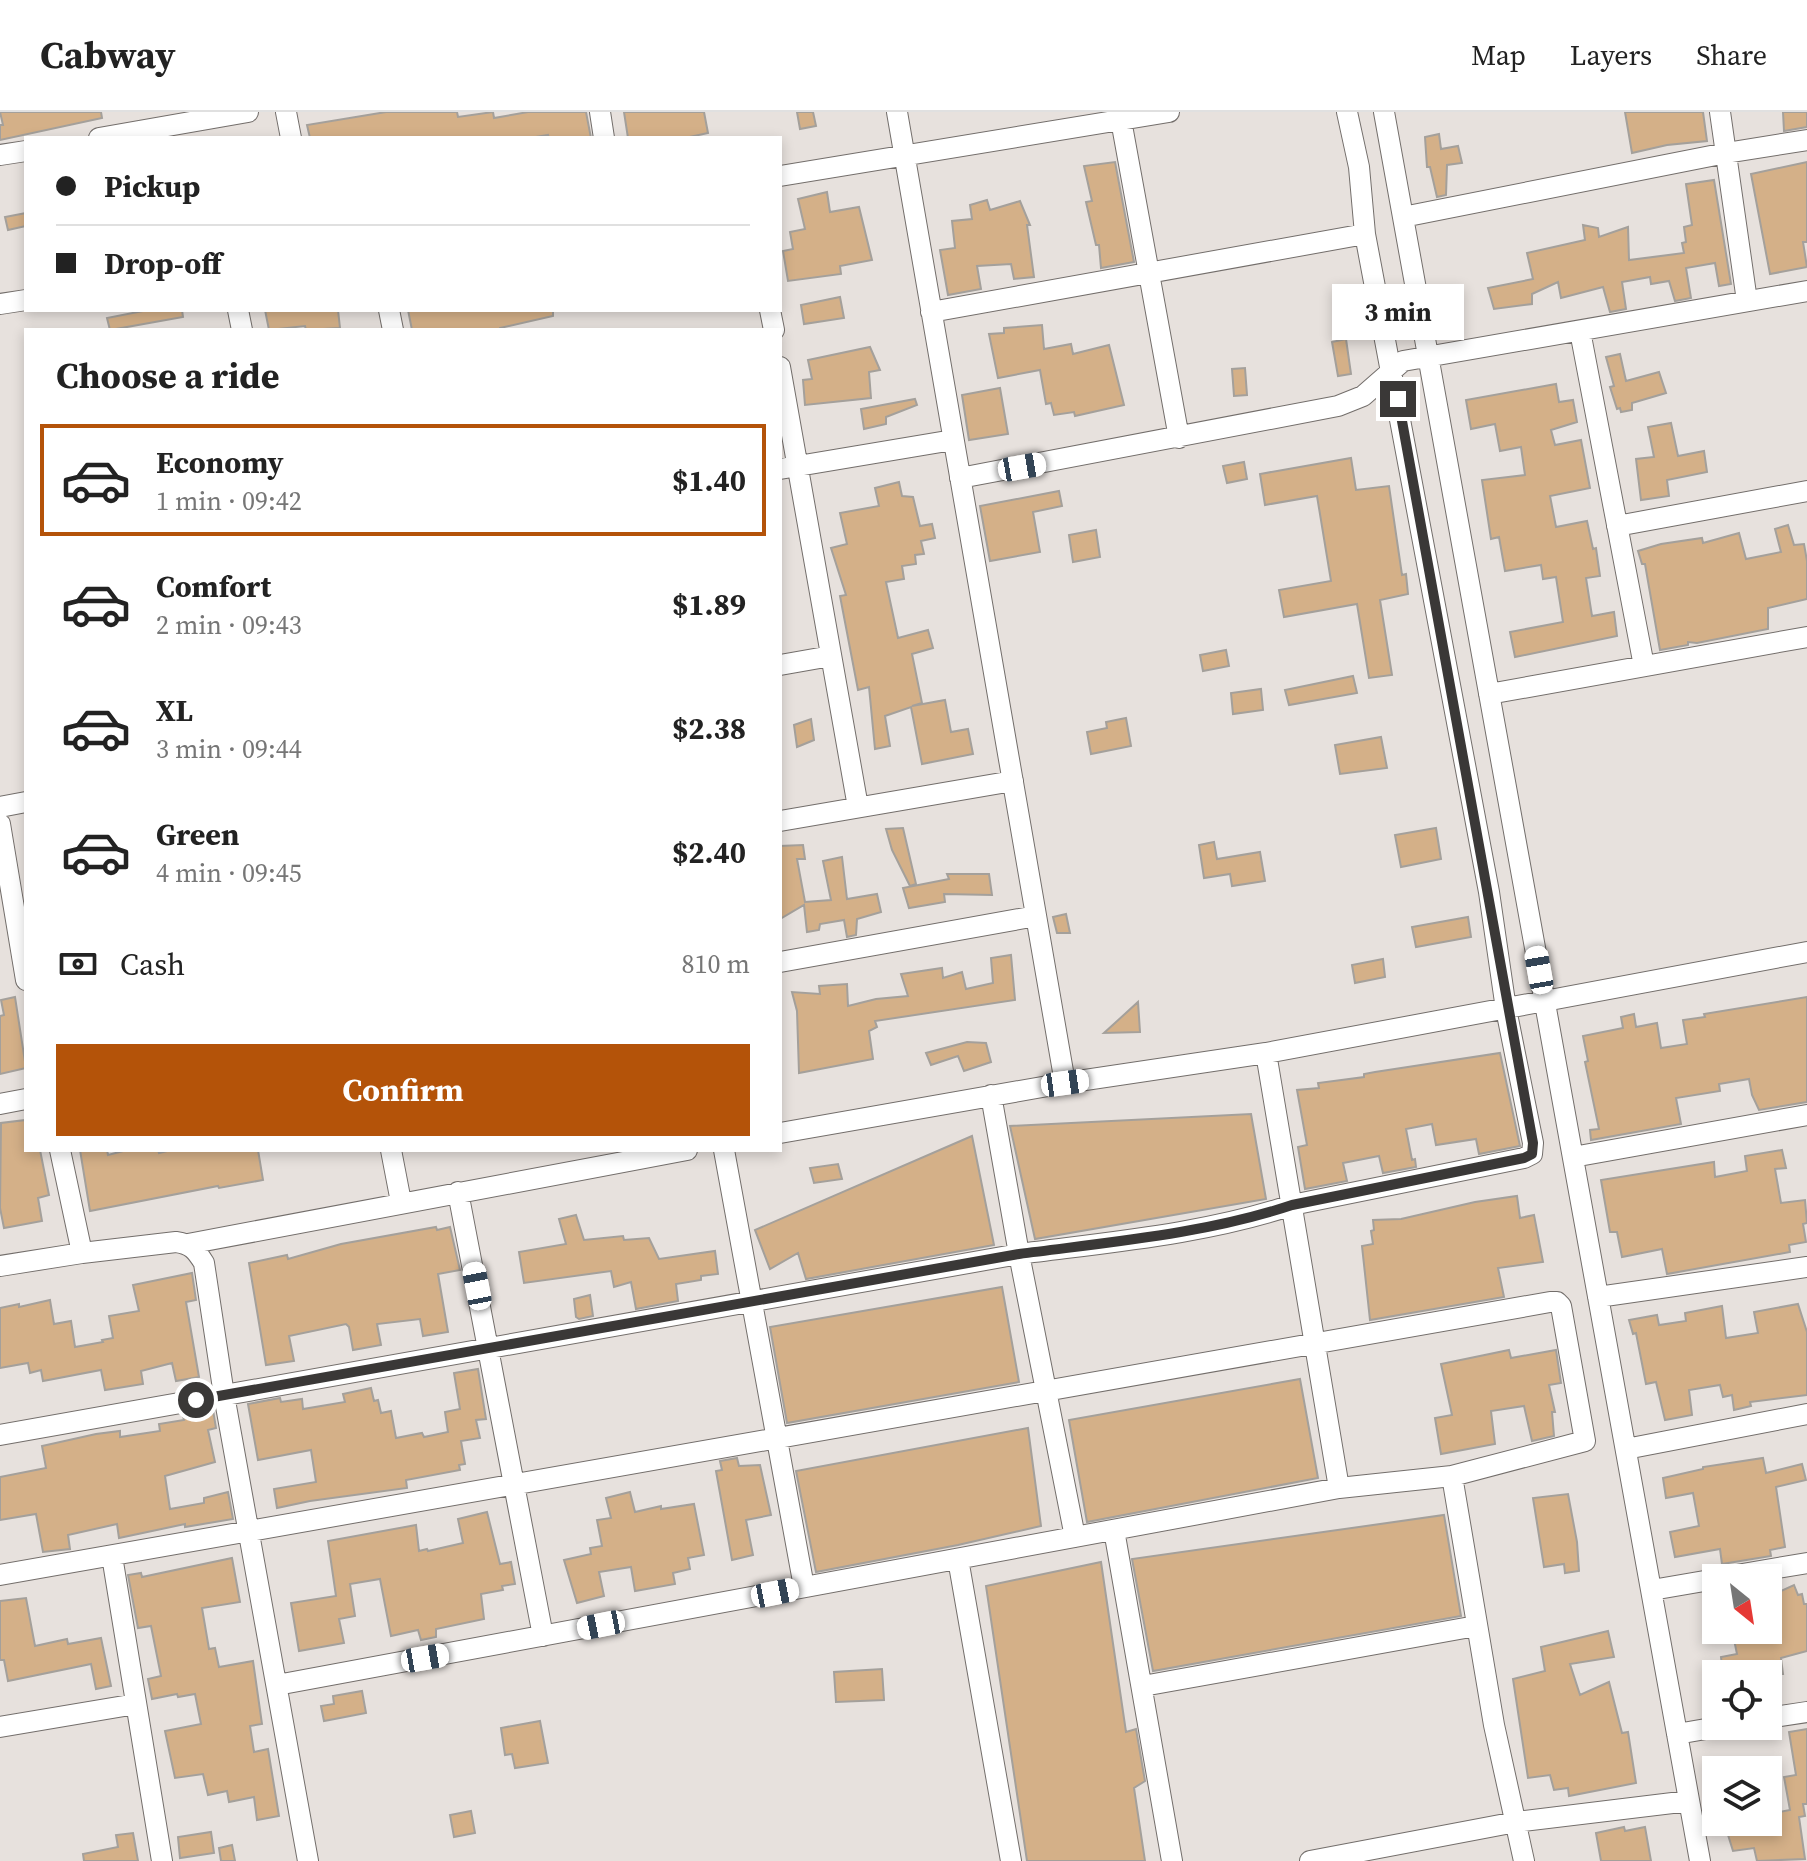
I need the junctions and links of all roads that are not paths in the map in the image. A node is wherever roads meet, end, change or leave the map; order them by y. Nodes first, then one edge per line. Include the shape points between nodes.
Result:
1 (248, 112) edge
2 (286, 112) edge
3 (600, 112) edge
4 (897, 112) edge
5 (1169, 112) edge
6 (1347, 112) edge
7 (1384, 112) edge
8 (1720, 112) edge
9 (1121, 120) junction
10 (110, 136) edge
11 (291, 136) edge
12 (604, 136) edge
13 (1807, 140) edge
14 (24, 151) edge
15 (1726, 153) junction
16 (0, 155) edge
17 (904, 155) junction
18 (782, 176) edge
19 (1403, 217) junction
20 (1365, 234) junction
21 (1149, 273) junction
22 (1807, 291) edge
23 (24, 300) edge
24 (1747, 301) junction
25 (0, 304) edge
26 (931, 312) junction
27 (1580, 331) junction
28 (1428, 356) junction
29 (1392, 368) junction
30 (782, 392) edge
31 (1179, 438) junction
32 (953, 440) junction
33 (788, 468) edge
34 (960, 478) junction
35 (1807, 491) edge
36 (1617, 526) junction
37 (1807, 637) edge
38 (831, 656) junction
39 (782, 665) edge
40 (1644, 666) junction
41 (1489, 694) junction
42 (1013, 781) junction
43 (24, 802) edge
44 (0, 807) edge
45 (858, 807) junction
46 (782, 821) edge
47 (0, 824) edge
48 (1036, 916) junction
49 (1807, 952) edge
50 (16, 954) edge
51 (782, 962) edge
52 (24, 975) edge
53 (1545, 1001) junction
54 (1506, 1009) junction
55 (1266, 1053) junction
56 (1065, 1083) junction
57 (991, 1095) junction
58 (24, 1099) edge
59 (0, 1104) edge
60 (1807, 1115) edge
61 (782, 1133) edge
62 (60, 1152) edge
63 (391, 1152) edge
64 (676, 1152) edge
65 (724, 1152) edge
66 (1573, 1157) junction
67 (458, 1192) junction
68 (401, 1202) junction
69 (1292, 1205) junction
70 (188, 1244) junction
71 (82, 1253) junction
72 (1019, 1254) junction
73 (0, 1266) edge
74 (1807, 1267) edge
75 (1598, 1297) junction
76 (752, 1301) junction
77 (1315, 1344) junction
78 (489, 1348) junction
79 (1045, 1391) junction
80 (224, 1395) junction
81 (1807, 1414) edge
82 (0, 1435) edge
83 (777, 1438) junction
84 (1626, 1449) junction
85 (1452, 1476) junction
86 (515, 1485) junction
87 (1339, 1488) junction
88 (1114, 1530) junction
89 (249, 1531) junction
90 (1075, 1537) junction
91 (112, 1556) junction
92 (958, 1559) junction
93 (1807, 1563) edge
94 (1782, 1567) edge
95 (0, 1575) edge
96 (1702, 1581) edge
97 (804, 1587) junction
98 (1652, 1590) junction
99 (1476, 1626) junction
100 (543, 1636) junction
101 (277, 1685) junction
102 (1143, 1686) junction
103 (136, 1704) junction
104 (1807, 1712) edge
105 (1782, 1716) edge
106 (0, 1727) edge
107 (1702, 1730) edge
108 (1677, 1734) junction
109 (1689, 1801) junction
110 (1516, 1822) junction
111 (162, 1861) edge
112 (308, 1861) edge
113 (1011, 1861) edge
114 (1172, 1861) edge
115 (1310, 1861) edge
116 (1524, 1861) edge
117 (1700, 1861) edge

1 - 10 street
2 - 11 street
3 - 12 street
4 - 17 street
5 - 9 street
6 - 20 street
7 - 19 street
8 - 15 street
9 - 17 street
9 - 21 street
13 - 15 street
14 - 16 street
15 - 19 street
15 - 24 street
17 - 18 street
17 - 26 street
19 - 28 street
20 - 21 street
20 - 29 street
21 - 26 street
21 - 31 street
22 - 24 street
23 - 25 street
24 - 27 street
26 - 32 street
27 - 28 street
27 - 36 street
28 - 29 street
28 - 41 street
29 - 31 street via 1363,396 1338,406
29 - 54 street
30 - 33 street
31 - 34 street
32 - 33 street
32 - 34 street
33 - 38 street
34 - 42 street
35 - 36 street
36 - 40 street
37 - 40 street
38 - 39 street
38 - 45 street
40 - 41 street
41 - 53 street
42 - 45 street
42 - 48 street
43 - 44 street
45 - 46 street
47 - 50 street
48 - 51 street
48 - 56 street
49 - 53 street
50 - 52 street
53 - 54 street
53 - 66 street
54 - 55 street
54 - 69 street via 1532,1154
55 - 56 street
55 - 69 street
56 - 57 street
57 - 61 street
57 - 72 street
58 - 59 street
60 - 66 street
62 - 71 street
63 - 68 street
64 - 67 street
65 - 76 street
66 - 75 street
67 - 68 street
67 - 78 street
68 - 70 street
69 - 72 street via 1256,1217
69 - 77 street
70 - 71 street
70 - 80 street via 204,1263
71 - 73 street
72 - 76 street
72 - 79 street
74 - 75 street
75 - 84 street
76 - 78 street
76 - 83 street
77 - 79 street
77 - 85 street via 1550,1302 1561,1306 1585,1441
77 - 87 street
78 - 80 street
78 - 86 street
79 - 83 street
79 - 90 street
80 - 82 street
80 - 89 street
81 - 84 street
83 - 86 street
83 - 97 street
84 - 98 street
85 - 87 street
85 - 99 street
86 - 89 street
86 - 100 street
87 - 88 street
88 - 90 street
88 - 102 street
89 - 91 street
89 - 101 street
90 - 92 street
91 - 95 street
91 - 103 street
92 - 97 street
92 - 113 street
93 - 94 street
96 - 98 street
97 - 100 street
98 - 108 street
99 - 102 street
99 - 110 street
100 - 101 street
101 - 112 street
102 - 114 street
103 - 106 street
103 - 111 street
104 - 105 street
107 - 108 street
108 - 109 street
109 - 110 street
109 - 117 street
110 - 115 street
110 - 116 street

